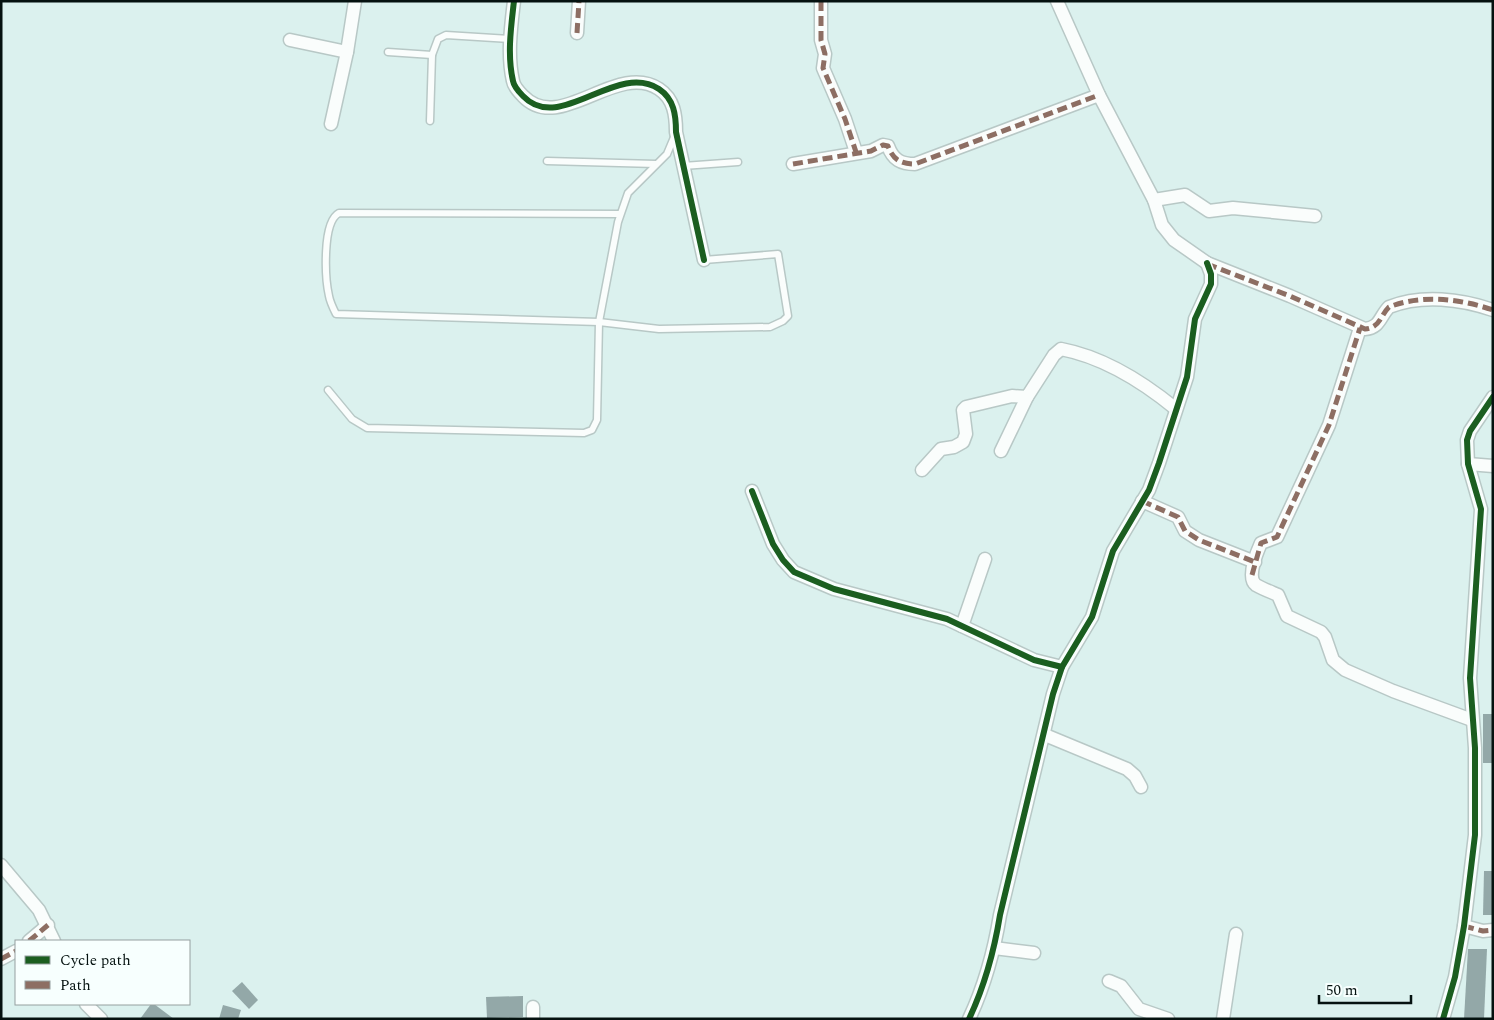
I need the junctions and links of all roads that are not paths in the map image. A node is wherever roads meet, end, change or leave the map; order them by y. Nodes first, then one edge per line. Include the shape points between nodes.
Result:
1 (355, 1) edge
2 (514, 1) edge
3 (579, 1) edge
4 (821, 1) edge
5 (1057, 1) edge
6 (577, 33) dead end
7 (510, 39) junction
8 (290, 40) dead end
9 (347, 52) junction
10 (388, 52) dead end
11 (432, 55) junction
12 (1099, 95) junction
13 (430, 121) dead end
14 (331, 124) dead end
15 (676, 132) junction
16 (856, 152) junction
17 (547, 161) dead end
18 (738, 162) dead end
19 (656, 164) junction
20 (793, 164) dead end
21 (683, 166) junction
22 (1154, 200) junction
23 (620, 214) junction
24 (1315, 216) dead end
25 (704, 260) joint
26 (1206, 264) junction
27 (1493, 310) edge
28 (599, 322) junction
29 (1360, 328) junction
30 (328, 390) dead end
31 (1027, 397) junction
32 (1493, 397) edge
33 (1176, 409) junction
34 (1001, 451) dead end
35 (1468, 464) junction
36 (1493, 466) edge
37 (922, 470) dead end
38 (752, 491) dead end
39 (1142, 501) junction
40 (985, 558) dead end
41 (1255, 562) junction
42 (962, 626) junction
43 (1062, 667) junction
44 (1472, 720) junction
45 (1045, 735) junction
46 (1141, 787) dead end
47 (1, 865) edge
48 (48, 925) junction
49 (1464, 926) junction
50 (1493, 930) edge
51 (1236, 934) dead end
52 (30, 940) edge
53 (54, 940) edge
54 (994, 948) junction
55 (15, 952) edge
56 (1034, 953) dead end
57 (1, 959) edge
58 (1109, 982) dead end
59 (87, 1005) edge
60 (101, 1019) edge
61 (969, 1019) edge
62 (1168, 1019) edge
63 (1223, 1019) edge
64 (1443, 1019) edge

1 - 9 street
2 - 7 street
3 - 6 street
4 - 16 street via 823,68
5 - 12 street
7 - 11 lane via 446,35 438,39
7 - 15 street via 513,82 529,103 548,108 563,106 619,85 642,82 658,88 671,101 676,114
8 - 9 street
9 - 14 street
10 - 11 lane
11 - 13 lane
12 - 16 street via 915,164 896,161 888,146
12 - 22 street
15 - 19 lane via 667,154
15 - 21 street
16 - 20 street
17 - 19 lane
18 - 21 lane
19 - 23 lane via 628,193
21 - 25 street
22 - 24 street via 1185,195 1209,211 1233,208
22 - 26 street via 1162,225 1169,234
23 - 28 lane
23 - 28 lane via 348,212 334,216 329,223 326,265 329,296 336,314
25 - 28 lane via 778,254 788,316 770,327 659,329
26 - 29 street via 1290,296
26 - 33 street via 1211,284 1195,319 1187,377
27 - 29 street via 1458,300 1409,301 1389,307 1379,324 1372,328
28 - 30 lane via 597,420 592,430 584,433 367,428 352,420
29 - 41 street via 1327,431 1277,537 1261,543
31 - 33 street via 1061,349 1129,376
31 - 34 street
31 - 37 street via 1012,396 966,407 963,410 966,434 963,442 941,449
32 - 35 street via 1470,431
33 - 39 street via 1149,490
35 - 36 street
35 - 44 street via 1481,509 1470,678
38 - 42 street via 773,544 794,572 834,589 920,610
39 - 41 street via 1178,517 1182,528 1199,540
39 - 43 street via 1113,551 1088,624
40 - 42 street
41 - 44 street via 1252,575 1256,585 1278,595 1287,616 1321,632 1333,660 1339,665 1392,691
42 - 43 street via 1034,660
43 - 45 street
44 - 49 street via 1475,835
45 - 46 street via 1127,769
45 - 54 street
47 - 48 street
48 - 52 street
48 - 53 street
49 - 50 street
49 - 64 street
51 - 63 street
54 - 56 street
54 - 61 street via 982,990
55 - 57 street
58 - 62 street via 1121,986 1139,1009
59 - 60 street

